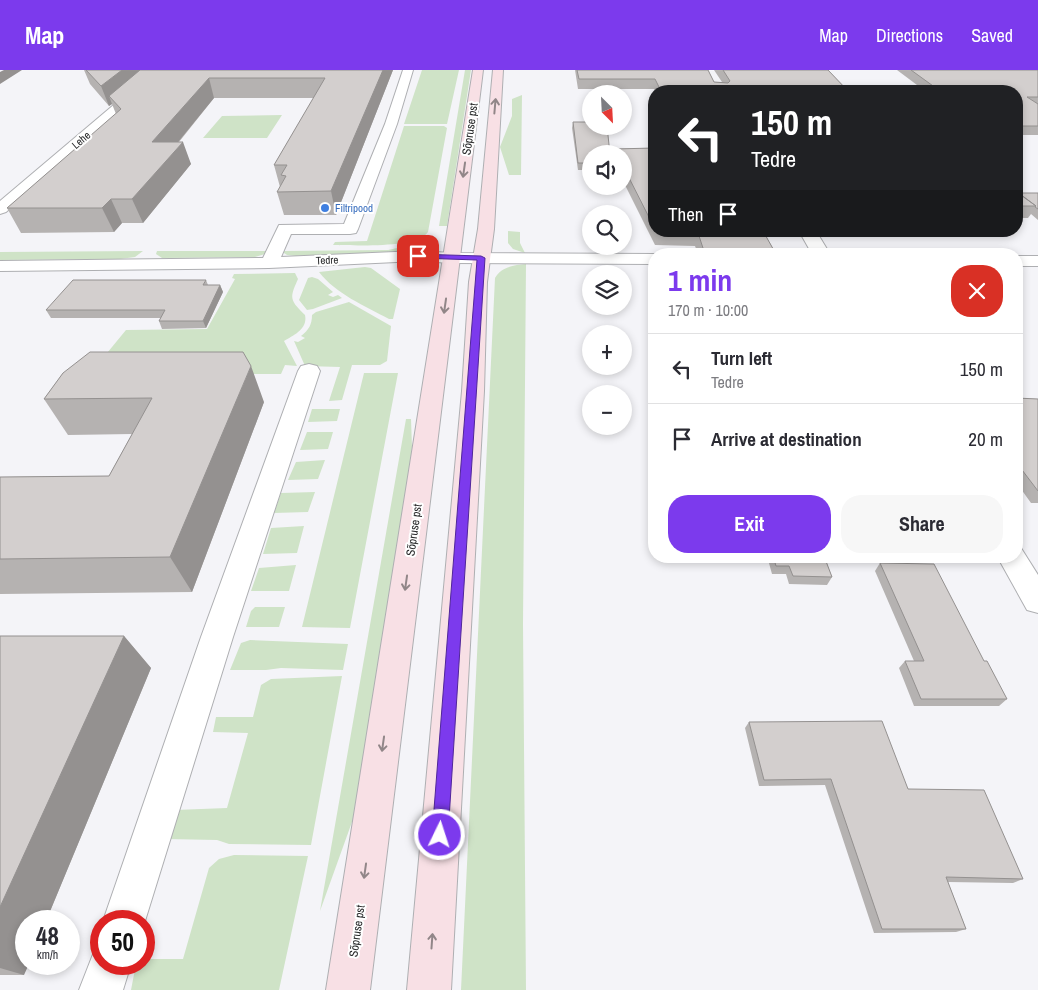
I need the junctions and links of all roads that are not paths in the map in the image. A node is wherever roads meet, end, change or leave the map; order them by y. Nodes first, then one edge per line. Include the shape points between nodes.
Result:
1 (162, 70) edge
2 (408, 70) edge
3 (478, 70) edge
4 (498, 70) edge
5 (0, 209) edge
6 (811, 237) edge
7 (817, 248) edge
8 (452, 258) junction
9 (481, 258) junction
10 (648, 259) edge
11 (1023, 261) edge
12 (1038, 261) edge
13 (269, 263) junction
14 (0, 266) edge
15 (309, 371) dead end
16 (1014, 563) edge
17 (1038, 601) edge
18 (128, 910) edge
19 (106, 975) edge
20 (101, 990) edge
21 (348, 990) edge
22 (429, 990) edge

1 - 5 street, Lehe
2 - 13 street via 350,229 285,228
3 -> 8 main road, Sõpruse pst
9 -> 4 main road, Sõpruse pst
6 - 7 street
8 - 9 street, Tedre
8 - 13 street, Tedre via 418,256
8 -> 21 main road, Sõpruse pst
9 - 10 street, Tedre
22 -> 9 main road, Sõpruse pst
11 - 12 street
13 - 14 street, Tedre
15 - 18 street
16 - 17 street
19 - 20 street

